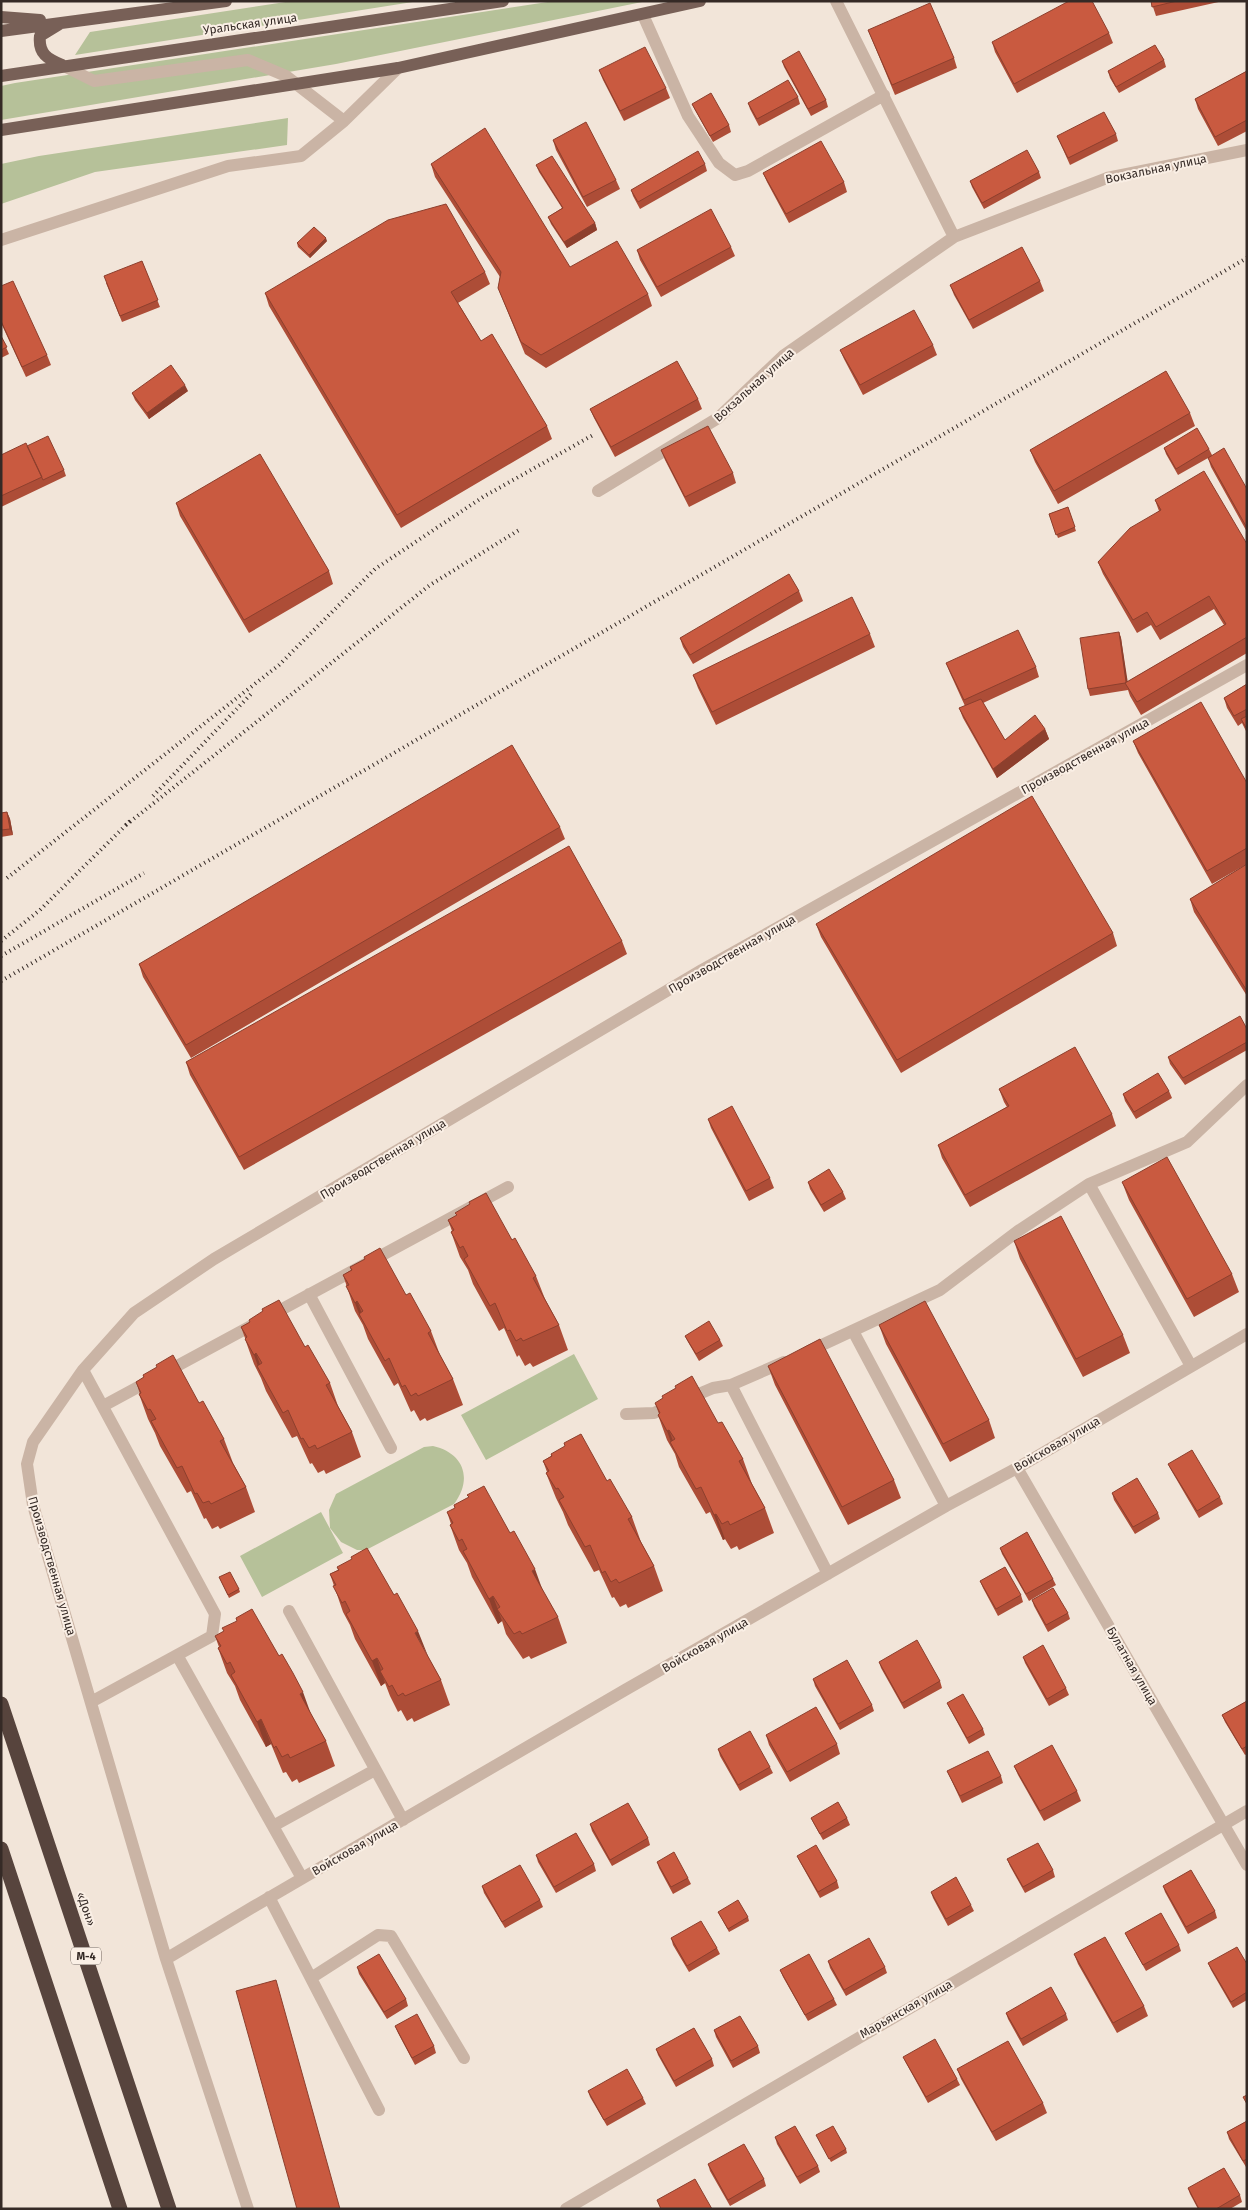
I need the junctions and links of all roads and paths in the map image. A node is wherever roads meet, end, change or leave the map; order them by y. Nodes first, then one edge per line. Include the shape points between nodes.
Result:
1 (226, 1) edge
2 (504, 1) edge
3 (700, 1) edge
4 (836, 1) edge
5 (192, 4) edge
6 (642, 14) junction
7 (1, 17) edge
8 (65, 22) junction
9 (1, 31) edge
10 (62, 65) junction
11 (398, 68) junction
12 (1, 76) edge
13 (298, 84) junction
14 (884, 95) junction
15 (344, 121) junction
16 (1, 130) edge
17 (1247, 150) edge
18 (954, 237) junction
19 (1, 240) edge
20 (598, 491) dead end
21 (1247, 665) edge
22 (1247, 1085) edge
23 (1089, 1184) junction
24 (508, 1187) dead end
25 (309, 1294) junction
26 (853, 1331) junction
27 (1247, 1334) edge
28 (1191, 1366) junction
29 (83, 1370) junction
30 (731, 1385) junction
31 (103, 1406) junction
32 (626, 1414) dead end
33 (391, 1448) dead end
34 (1017, 1468) junction
35 (946, 1506) junction
36 (828, 1574) junction
37 (289, 1611) dead end
38 (177, 1655) junction
39 (91, 1702) junction
40 (1, 1704) edge
41 (375, 1770) junction
42 (1247, 1811) edge
43 (402, 1820) junction
44 (1224, 1824) junction
45 (273, 1826) junction
46 (1, 1849) edge
47 (1247, 1865) edge
48 (302, 1878) junction
49 (269, 1897) junction
50 (166, 1959) junction
51 (311, 1978) junction
52 (464, 2058) dead end
53 (379, 2110) dead end
54 (120, 2209) edge
55 (169, 2209) edge
56 (248, 2209) edge
57 (566, 2209) edge

1 - 5 main road, Уральская улица
2 - 10 main road, Уральская улица
3 - 6 main road
4 - 14 street
5 - 8 main road, Уральская улица
6 - 11 main road
6 - 14 street via 688,116 719,163 734,175 748,171
7 - 8 main road
8 - 9 main road, Уральская улица
8 - 10 main road via 40,36 39,44 47,58
10 - 12 main road, Уральская улица
10 - 13 street via 94,81 248,60
11 - 13 main road
11 - 15 street
13 - 15 street
13 - 16 main road
14 - 18 street
15 - 19 street via 301,156 228,166
17 - 18 street, Вокзальная улица via 1107,178
18 - 20 street, Вокзальная улица via 783,356 718,418
21 - 29 street, Производственная улица via 702,970 214,1259 134,1313
22 - 23 street via 1186,1142
23 - 26 street via 1018,1231 940,1290
23 - 28 street
24 - 25 street
25 - 31 street
25 - 33 street
26 - 30 street
26 - 35 street
27 - 28 street, Войсковая улица
28 - 34 street, Войсковая улица
29 - 31 street
29 - 39 street, Производственная улица via 33,1442 27,1464 33,1505
30 - 32 street via 713,1388 654,1413
30 - 36 street
31 - 38 street via 215,1614 212,1636
34 - 35 street, Войсковая улица
34 - 44 street, Булатная улица
35 - 36 street, Войсковая улица
36 - 43 street, Войсковая улица
37 - 41 street
38 - 39 street
38 - 45 street
39 - 50 street, Производственная улица
40 - 55 highway, «Дон» / М-4
41 - 43 street
41 - 45 street
42 - 44 street, Марьянская улица
43 - 48 street, Войсковая улица
44 - 47 street, Булатная улица
44 - 57 street, Марьянская улица
45 - 48 street
46 - 54 highway
48 - 49 street, Войсковая улица
49 - 50 street, Войсковая улица
49 - 51 street
50 - 56 street, Производственная улица
51 - 52 street via 378,1936 391,1936
51 - 53 street

